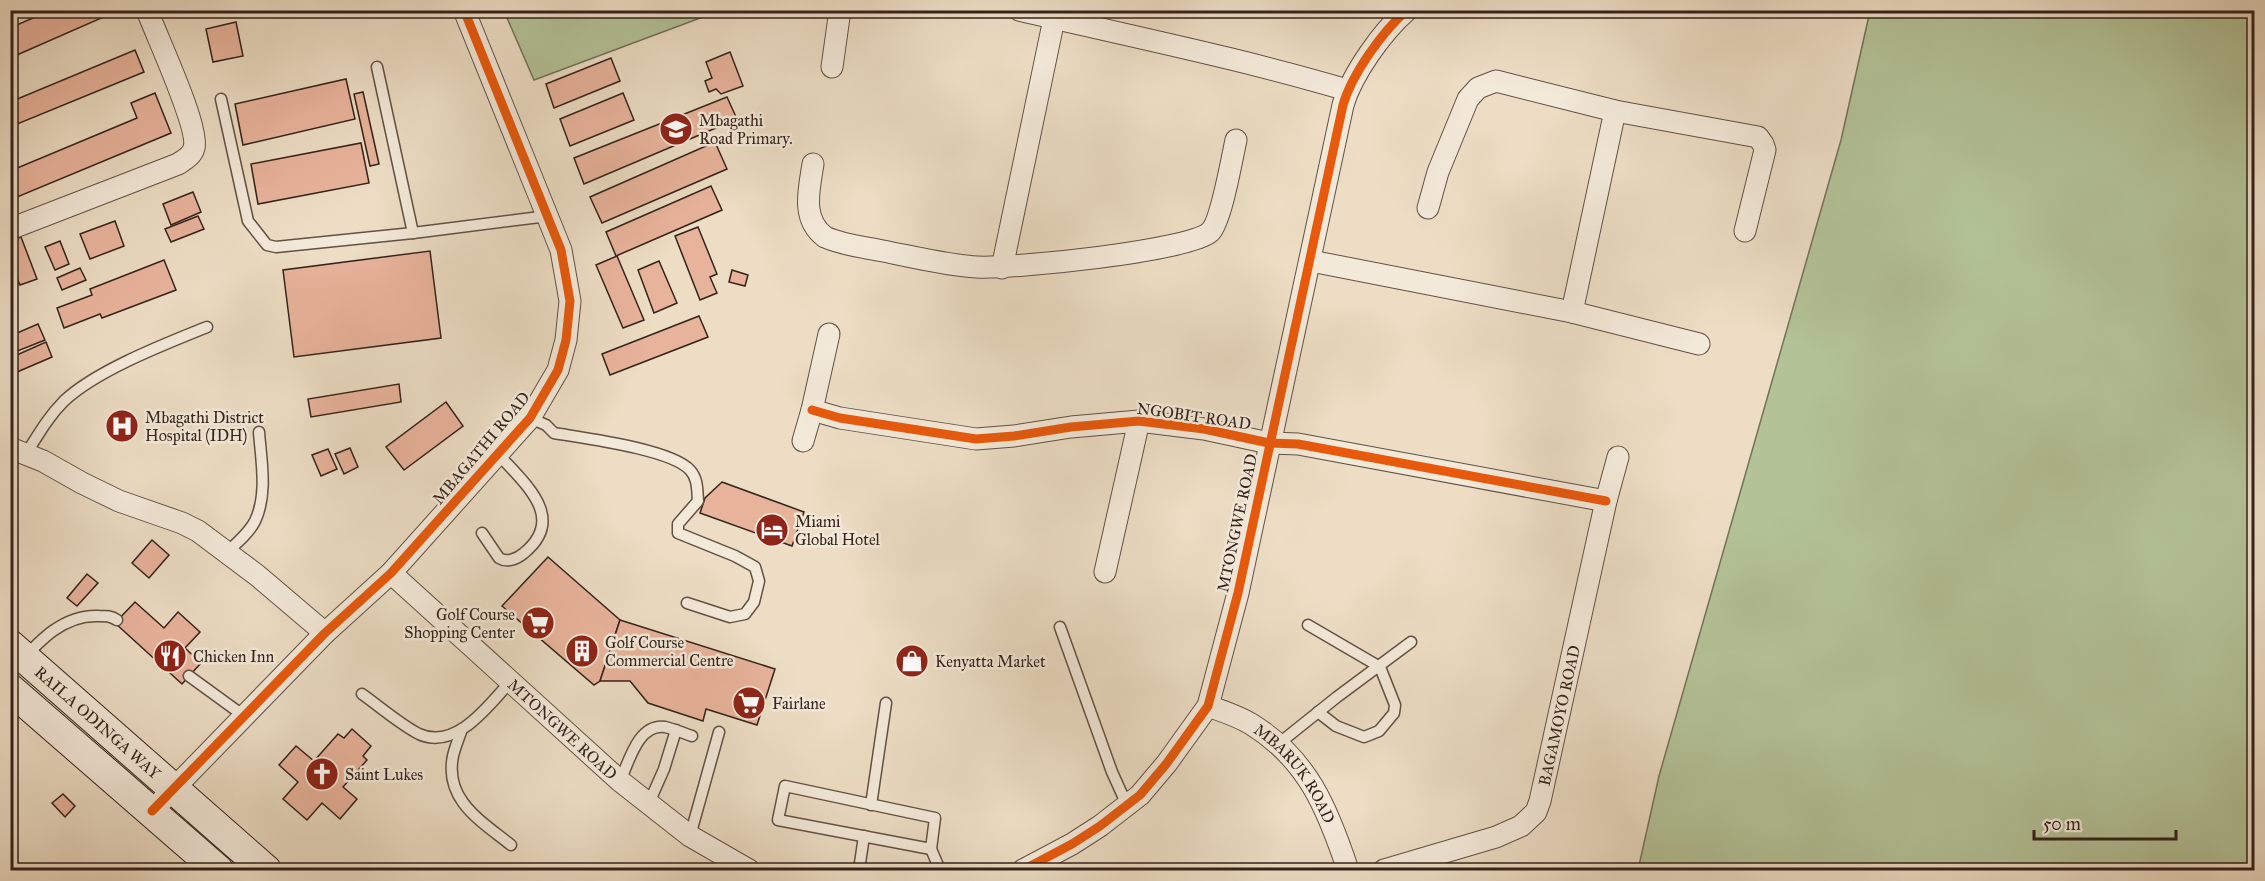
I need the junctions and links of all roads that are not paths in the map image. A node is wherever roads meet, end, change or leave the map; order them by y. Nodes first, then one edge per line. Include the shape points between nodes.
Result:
1 (147, 10) edge
2 (464, 10) edge
3 (840, 10) edge
4 (1019, 10) edge
5 (1407, 10) edge
6 (1054, 19) junction
7 (377, 67) dead end
8 (832, 67) dead end
9 (1347, 90) junction
10 (221, 99) dead end
11 (1615, 111) junction
12 (1236, 140) dead end
13 (813, 164) dead end
14 (1428, 208) dead end
15 (549, 216) junction
16 (10, 229) edge
17 (1745, 231) dead end
18 (413, 233) junction
19 (1311, 261) junction
20 (1002, 268) junction
21 (1572, 312) junction
22 (207, 327) dead end
23 (829, 334) dead end
24 (1699, 344) dead end
25 (812, 410) junction
26 (530, 418) junction
27 (1139, 421) junction
28 (259, 432) dead end
29 (802, 441) dead end
30 (1269, 442) junction
31 (18, 451) edge
32 (499, 455) junction
33 (1618, 457) dead end
34 (1606, 501) junction
35 (482, 533) dead end
36 (227, 552) junction
37 (1105, 572) dead end
38 (391, 573) junction
39 (687, 603) dead end
40 (117, 620) dead end
41 (1308, 625) dead end
42 (1060, 627) dead end
43 (325, 633) junction
44 (1412, 642) dead end
45 (15, 659) edge
46 (1380, 667) junction
47 (189, 676) dead end
48 (510, 682) junction
49 (10, 689) edge
50 (362, 694) dead end
51 (886, 703) dead end
52 (1208, 706) junction
53 (1318, 712) junction
54 (244, 716) junction
55 (462, 729) junction
56 (676, 730) junction
57 (719, 732) dead end
58 (692, 736) dead end
59 (1277, 745) junction
60 (620, 781) junction
61 (174, 789) junction
62 (649, 803) junction
63 (871, 804) junction
64 (1127, 805) junction
65 (152, 811) junction
66 (690, 836) junction
67 (864, 836) junction
68 (511, 845) dead end
69 (931, 849) junction
70 (218, 870) edge
71 (266, 870) edge
72 (749, 870) edge
73 (858, 870) edge
74 (940, 870) edge
75 (1023, 870) edge
76 (1348, 870) edge
77 (1384, 870) edge

1 - 16 street via 190,120 194,150 178,164
2 - 15 street, MBAGATHI ROAD
3 - 8 street
4 - 6 street
5 - 9 street, MTONGWE ROAD
6 - 9 street via 1183,46
6 - 20 street
7 - 18 lane
9 - 19 street, MTONGWE ROAD
10 - 18 lane via 248,220 267,245
11 - 14 street via 1496,81 1487,83 1468,99 1438,172
11 - 17 street via 1758,137 1765,150
11 - 21 street
12 - 20 street via 1219,214 1212,231 1200,239 1129,253
13 - 20 street via 807,205 812,225 825,237 934,261
15 - 18 lane
15 - 26 street, MBAGATHI ROAD via 561,250 570,301 558,370
19 - 21 street
19 - 30 street, MTONGWE ROAD
21 - 24 street
22 - 31 lane via 150,350 79,390
23 - 25 street
25 - 27 street, NGOBIT ROAD via 840,418 976,439
25 - 29 street
26 - 32 street, MBAGATHI ROAD
26 - 39 lane via 554,433 625,445 689,469 697,483 698,501 678,524 678,533 755,567 759,581 754,602 745,614 730,617
27 - 30 street, NGOBIT ROAD
27 - 37 street
28 - 36 lane via 262,472 256,519
30 - 34 street, NGOBIT ROAD via 1298,444
30 - 52 street, MTONGWE ROAD via 1238,593
31 - 36 street via 119,501 182,523
32 - 35 lane via 539,505 544,517 542,532 533,546 508,561 499,558
32 - 38 street, MBAGATHI ROAD
33 - 34 street, BAGAMOYO ROAD
34 - 77 street, BAGAMOYO ROAD via 1536,812 1521,826 1496,837
36 - 43 street
38 - 43 street, MBAGATHI ROAD
38 - 48 street, MTONGWE ROAD
40 - 45 lane via 112,616 87,615 67,622
41 - 46 lane
42 - 64 lane
43 - 54 street, MBAGATHI ROAD
44 - 46 lane
45 - 61 main road, RAILA ODINGA WAY
46 - 53 lane
46 - 53 lane via 1395,705 1390,720 1379,731 1365,738 1336,726
47 - 54 lane
48 - 55 lane
48 - 60 street, MTONGWE ROAD
49 - 65 main road, RAILA ODINGA WAY
50 - 55 lane via 420,734 434,737
51 - 63 lane
52 - 59 street, MBARUK ROAD via 1251,724
52 - 64 street, MTONGWE ROAD via 1167,763
53 - 59 lane
54 - 61 street, MBAGATHI ROAD
55 - 68 lane via 452,757 452,782 458,798
56 - 58 lane
56 - 60 lane via 663,727 646,731
56 - 62 lane
57 - 66 lane
59 - 76 street, MBARUK ROAD via 1310,779 1335,830
60 - 62 street, MTONGWE ROAD
61 - 65 street, MBAGATHI ROAD
61 - 71 main road, RAILA ODINGA WAY
62 - 66 street, MTONGWE ROAD
63 - 67 lane via 785,786 780,808 778,820
63 - 69 lane via 935,818
64 - 75 street, MTONGWE ROAD via 1072,844
65 - 70 main road, RAILA ODINGA WAY
66 - 72 street, MTONGWE ROAD
67 - 69 lane
67 - 73 lane
69 - 74 lane

